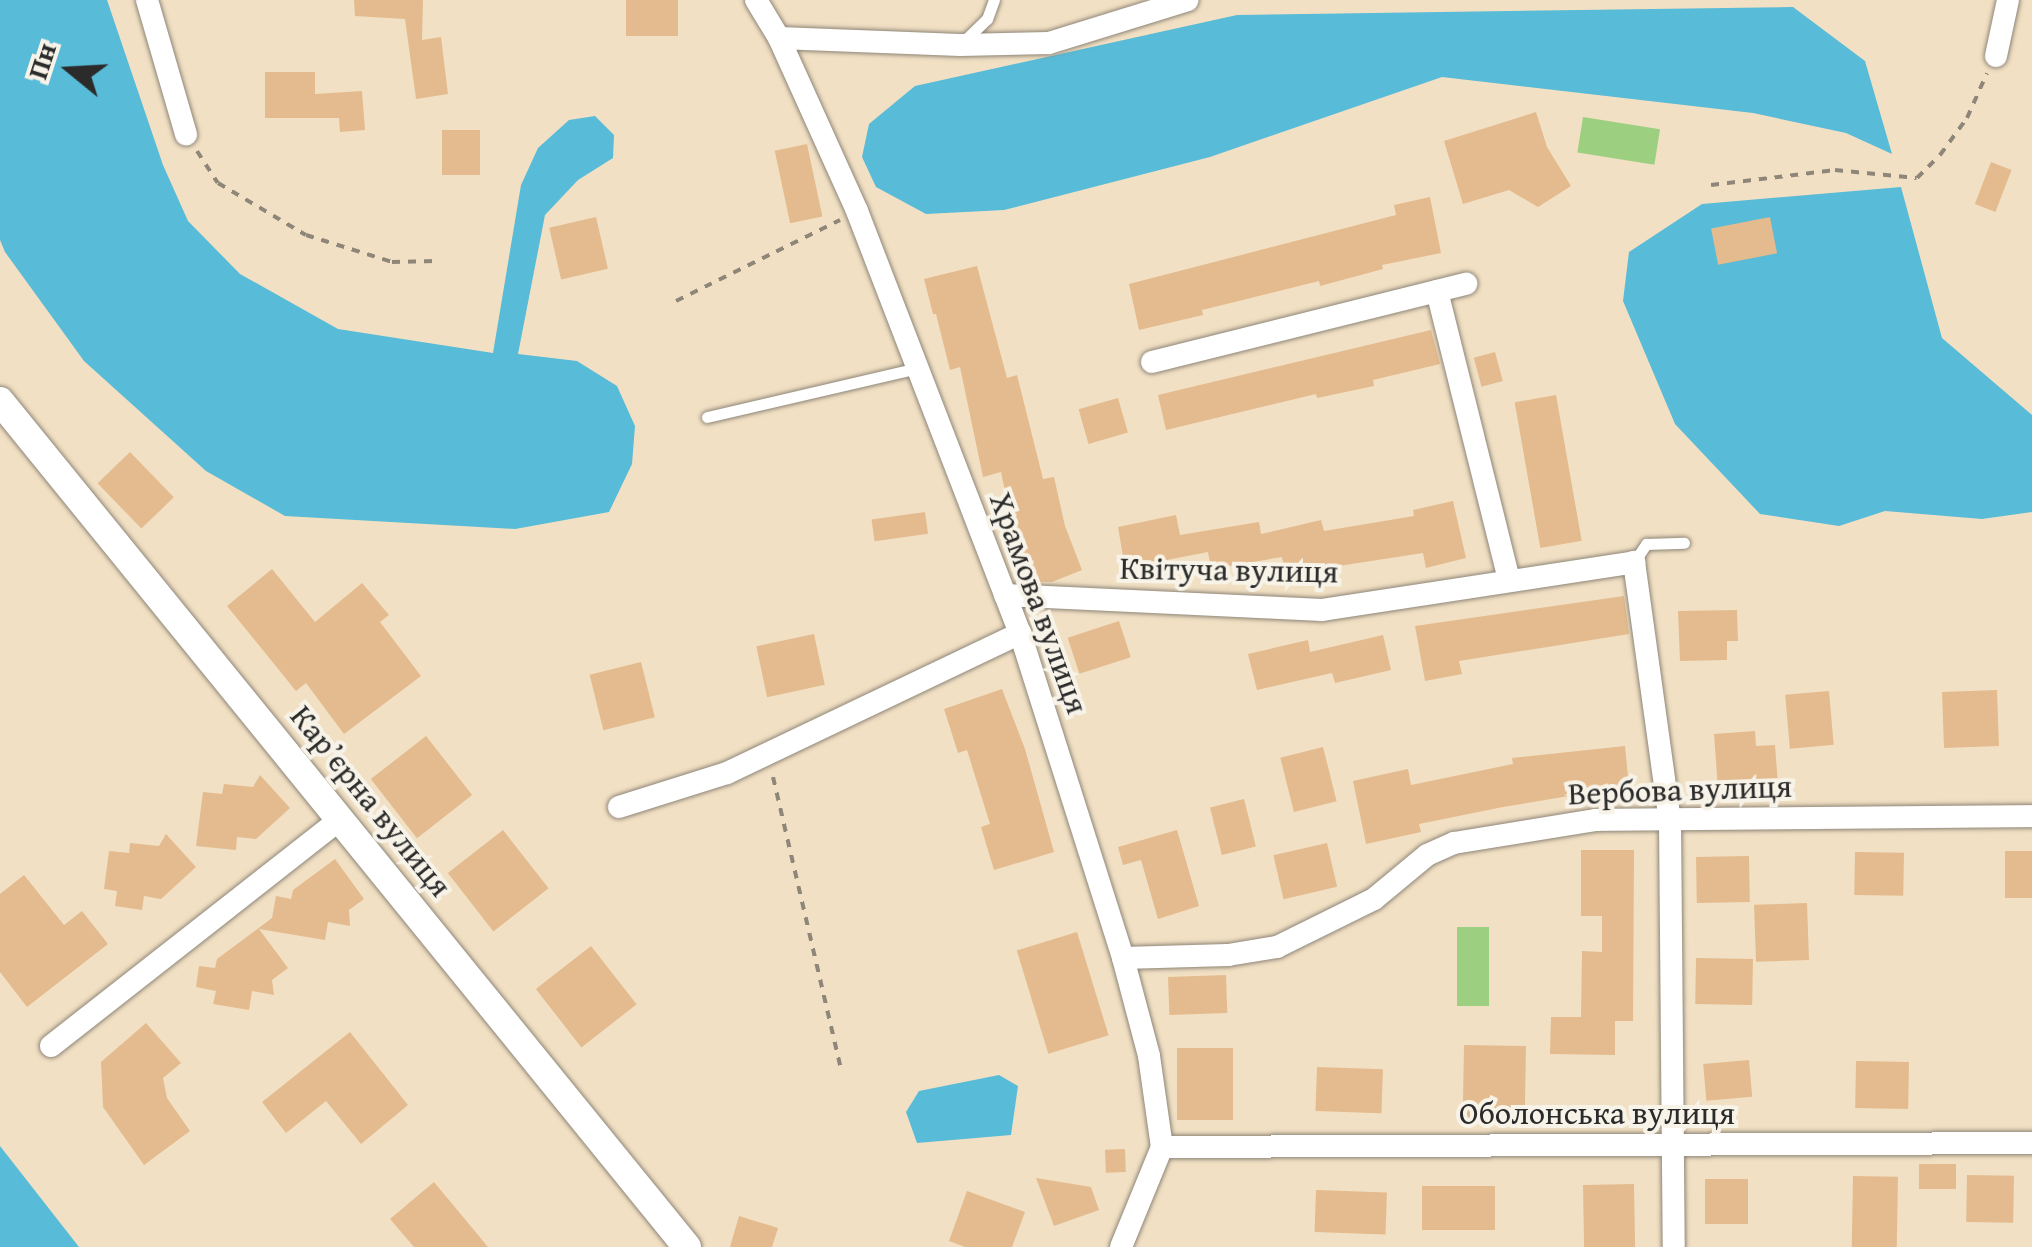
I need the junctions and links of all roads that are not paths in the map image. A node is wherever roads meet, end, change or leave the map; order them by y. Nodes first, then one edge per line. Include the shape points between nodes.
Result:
1 (147, 0) edge
2 (756, 0) edge
3 (994, 0) edge
4 (1188, 0) edge
5 (2008, 0) edge
6 (779, 38) junction
7 (960, 45) junction
8 (1996, 56) road end
9 (186, 134) road end
10 (1466, 284) dead end
11 (1437, 291) junction
12 (1152, 362) dead end
13 (918, 368) junction
14 (0, 402) edge
15 (707, 417) dead end
16 (1684, 542) dead end
17 (1634, 562) junction
18 (1509, 578) junction
19 (1005, 595) junction
20 (1020, 633) junction
21 (619, 807) dead end
22 (2032, 816) edge
23 (341, 819) junction
24 (1670, 820) junction
25 (1123, 958) junction
26 (51, 1046) dead end
27 (2032, 1143) edge
28 (1675, 1145) junction
29 (1162, 1147) junction
30 (686, 1247) edge
31 (1121, 1247) edge
32 (1674, 1247) edge

1 - 9 street
2 - 6 street, Храмова вулиця
3 - 7 lane via 987,19
4 - 7 street via 1049,43
5 - 8 street
6 - 7 street
6 - 13 street, Храмова вулиця via 858,211
10 - 11 street
11 - 12 street
11 - 18 street
13 - 15 lane
13 - 19 street, Храмова вулиця
14 - 23 street, Карʼєрна вулиця
16 - 17 lane via 1646,544
17 - 18 street, Квітуча вулиця
17 - 24 street
18 - 19 street, Квітуча вулиця via 1322,610
19 - 20 street, Храмова вулиця
20 - 21 street via 727,773
20 - 25 street, Храмова вулиця
22 - 24 street, Вербова вулиця
23 - 26 street
23 - 30 street, Карʼєрна вулиця
24 - 25 street, Вербова вулиця via 1596,820 1454,843 1427,855 1374,898 1277,947
24 - 28 street
25 - 29 street, Храмова вулиця via 1150,1056
27 - 28 street, Оболонська вулиця
28 - 29 street, Оболонська вулиця
28 - 32 street
29 - 31 street, Храмова вулиця

